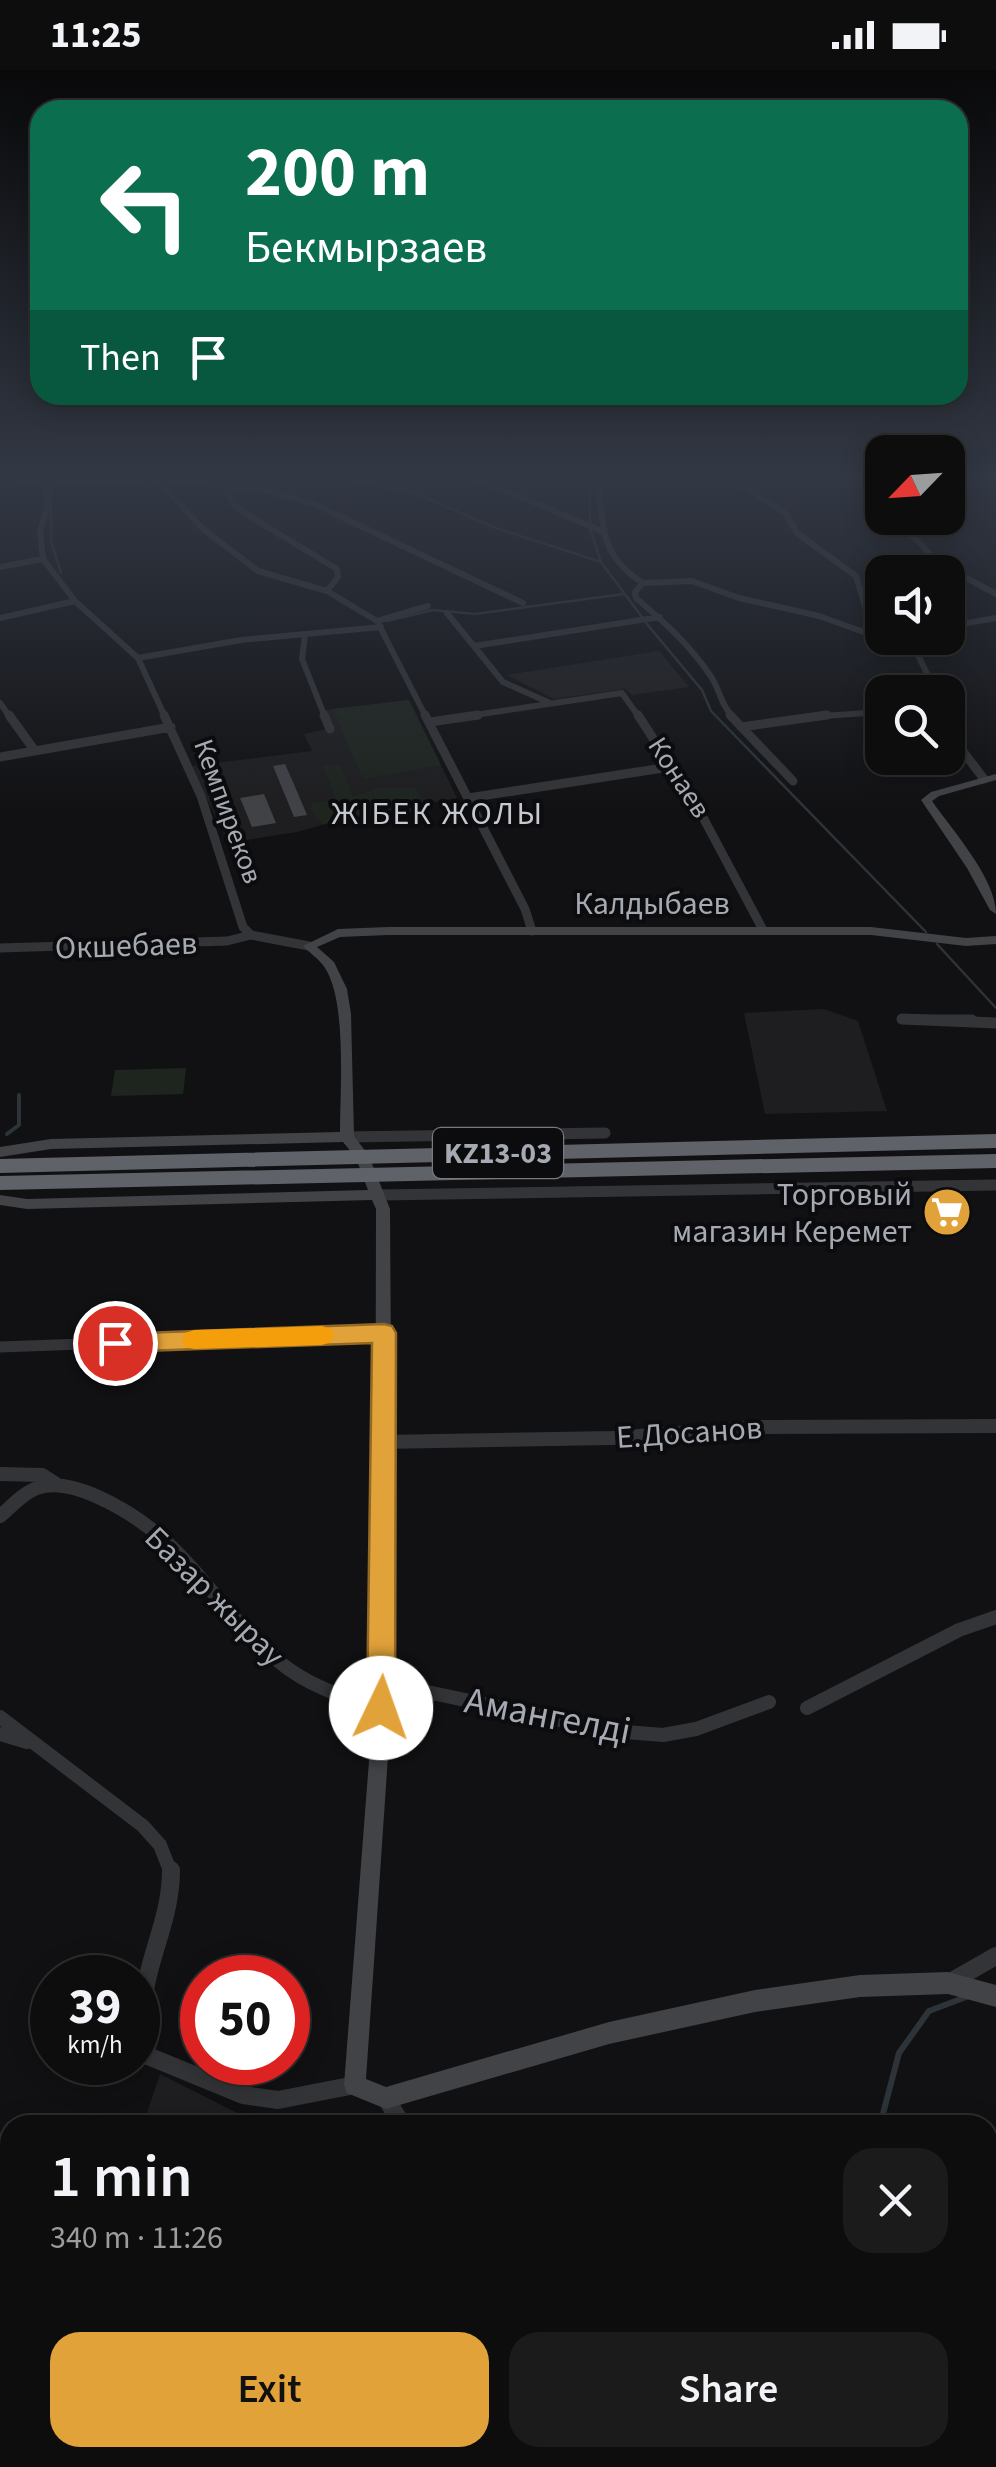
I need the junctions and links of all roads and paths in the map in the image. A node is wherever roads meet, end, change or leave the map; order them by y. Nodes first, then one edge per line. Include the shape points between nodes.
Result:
1 (64, 587) edge
2 (305, 587) edge
3 (330, 587) edge
4 (489, 587) edge
5 (640, 587) edge
6 (709, 587) edge
7 (326, 591) junction
8 (75, 601) junction
9 (523, 603) dead end
10 (428, 606) dead end
11 (447, 613) dead end
12 (660, 617) junction
13 (0, 618) edge
14 (996, 618) edge
15 (965, 623) edge
16 (379, 624) junction
17 (865, 632) edge
18 (305, 635) junction
19 (474, 646) junction
20 (138, 658) junction
21 (0, 703) edge
22 (550, 703) junction
23 (865, 713) edge
24 (430, 722) junction
25 (171, 727) junction
26 (740, 727) junction
27 (330, 728) dead end
28 (35, 751) junction
29 (965, 752) edge
30 (0, 757) edge
31 (676, 766) junction
32 (990, 778) edge
33 (793, 780) dead end
34 (468, 798) junction
35 (996, 910) edge
36 (763, 930) junction
37 (532, 931) junction
38 (251, 936) junction
39 (996, 940) edge
40 (310, 946) junction
41 (0, 948) edge
42 (902, 1019) dead end
43 (996, 1023) edge
44 (605, 1133) dead end
45 (347, 1137) junction
46 (992, 1141) edge
47 (0, 1152) edge
48 (362, 1156) junction
49 (995, 1161) edge
50 (0, 1166) edge
51 (370, 1176) junction
52 (0, 1183) edge
53 (996, 1186) edge
54 (379, 1195) junction
55 (0, 1200) edge
56 (384, 1333) junction
57 (0, 1347) edge
58 (996, 1426) edge
59 (382, 1442) junction
60 (0, 1474) edge
61 (56, 1484) junction
62 (0, 1516) edge
63 (996, 1617) edge
64 (384, 1683) junction
65 (769, 1702) dead end
66 (381, 1708) junction
67 (807, 1708) dead end
68 (0, 1718) edge
69 (0, 1734) edge
70 (36, 1744) junction
71 (996, 1956) edge
72 (948, 1983) junction
73 (996, 1996) edge
74 (354, 2085) junction
75 (386, 2098) junction
76 (396, 2115) edge

1 - 8 street, Кемпиреков
2 - 7 street
3 - 7 street
4 - 9 street
5 - 12 street via 636,598
6 - 17 street
7 - 16 street
8 - 13 street
8 - 20 street, Кемпиреков
10 - 16 street
11 - 19 street
12 - 19 street
12 - 26 street via 702,663
14 - 15 street
16 - 18 street
16 - 24 street
18 - 20 street
18 - 27 street via 302,659
19 - 22 street via 504,682
20 - 25 street, Кемпиреков
21 - 28 street
22 - 24 street, Конаев
22 - 31 street, Конаев via 622,693
23 - 26 street
24 - 34 street
25 - 28 street
25 - 38 street, Кемпиреков
26 - 33 street
28 - 30 street
29 - 32 street
31 - 34 street
31 - 36 street, Конаев
32 - 35 main road via 926,800
34 - 37 street
36 - 37 main road, Калдыбаев
36 - 39 main road, Калдыбаев
37 - 40 main road, Калдыбаев via 348,932
38 - 40 street
38 - 41 street, Окшебаев
40 - 45 main road via 330,965 344,1002
42 - 43 street
44 - 45 street
45 - 47 main road via 51,1144
45 - 48 main road
46 - 48 highway, KZ13-03
46 - 49 highway
48 - 50 highway, KZ13-03
48 - 51 main road
49 - 51 highway, KZ13-03
51 - 52 highway, KZ13-03
51 - 54 main road
53 - 54 street
54 - 55 main road
54 - 56 main road
56 - 57 street
56 - 59 main road
58 - 59 street, Е.Досанов via 760,1426 612,1438
59 - 64 main road
60 - 61 street, Базар жырау via 42,1475
61 - 62 street via 37,1488
61 - 66 street, Базар жырау via 71,1484 145,1524 179,1551 238,1624 291,1672
63 - 67 street
64 - 65 street, Амангелді via 614,1731 663,1735
64 - 66 main road
66 - 74 main road
68 - 70 street
69 - 70 street
70 - 74 street via 150,1830 170,1861 143,1984 139,2032 148,2056 243,2095 278,2100
71 - 72 street
72 - 73 main road
72 - 75 main road via 860,1986 755,2002 609,2032
74 - 75 main road
75 - 76 street

